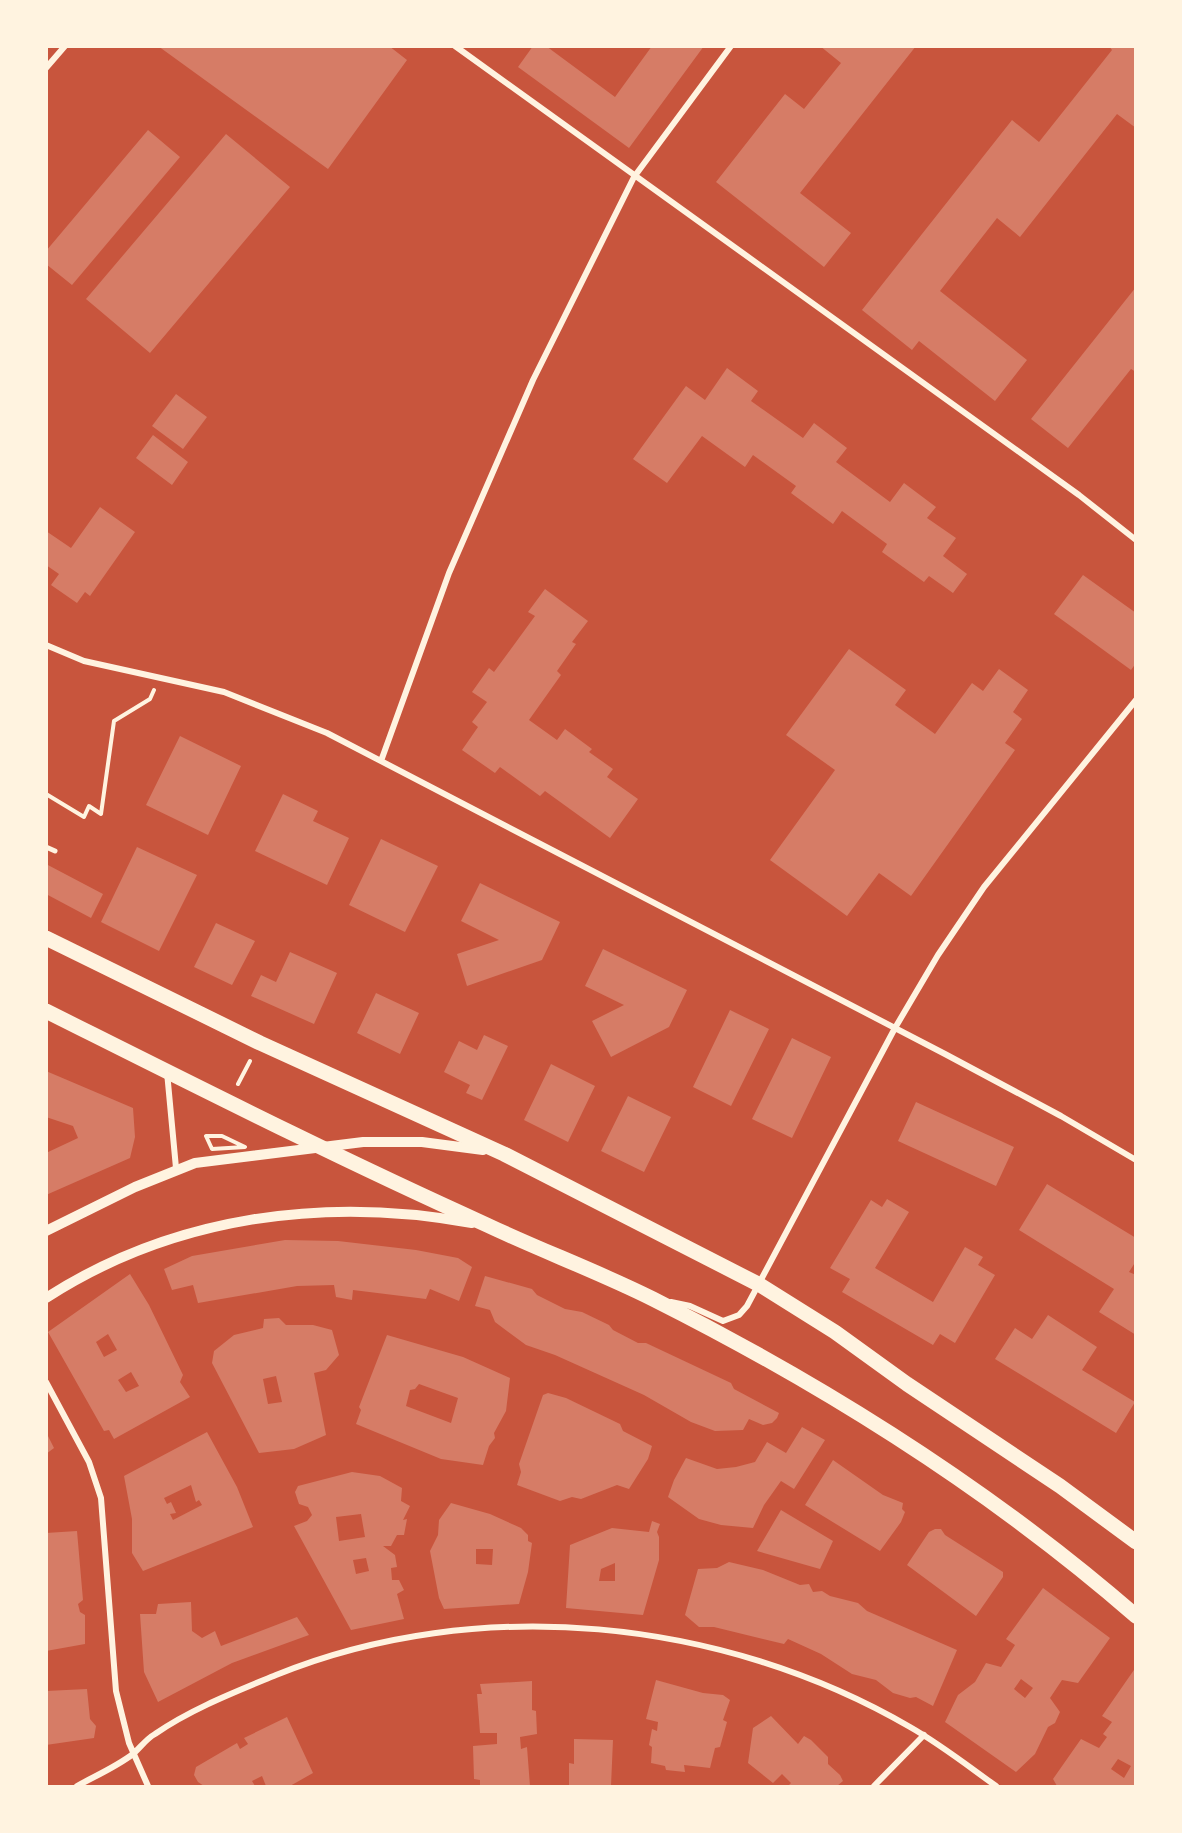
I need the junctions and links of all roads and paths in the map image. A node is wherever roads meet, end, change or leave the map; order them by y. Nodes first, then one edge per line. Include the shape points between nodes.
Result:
1 (65, 46) edge
2 (455, 46) edge
3 (731, 46) edge
4 (46, 68) edge
5 (634, 177) junction
6 (1136, 540) edge
7 (46, 645) edge
8 (160, 677) junction
9 (1136, 700) edge
10 (381, 761) junction
11 (46, 795) edge
12 (46, 847) edge
13 (55, 851) dead end
14 (46, 938) edge
15 (46, 1011) edge
16 (895, 1028) junction
17 (253, 1057) dead end
18 (167, 1071) junction
19 (234, 1092) dead end
20 (321, 1146) junction
21 (504, 1154) junction
22 (1136, 1160) edge
23 (176, 1168) junction
24 (488, 1226) junction
25 (46, 1231) edge
26 (760, 1285) junction
27 (46, 1298) edge
28 (653, 1299) junction
29 (46, 1382) edge
30 (1136, 1542) edge
31 (1136, 1616) edge
32 (924, 1735) junction
33 (133, 1754) junction
34 (77, 1786) edge
35 (148, 1786) edge
36 (874, 1786) edge
37 (996, 1786) edge

1 - 4 street
2 - 5 street
3 - 5 street
5 - 6 street
5 - 10 street via 533,380 448,573
7 - 8 street via 84,661
8 - 10 street via 250,701
8 - 11 path via 150,699 114,721 101,814 89,806 84,817
9 - 16 street via 984,887
10 - 16 street
12 - 13 street
14 - 21 main road via 260,1043
15 - 18 main road
16 - 22 street
16 - 26 street
17 - 19 path
18 - 20 main road
18 - 23 street
20 - 21 street via 413,1142
20 - 23 street
20 - 24 main road
21 - 26 main road
23 - 25 street
24 - 27 street via 442,1217 370,1211 291,1214 228,1222 141,1249
24 - 28 main road
26 - 28 street via 747,1306 731,1320 723,1321 690,1306
26 - 30 main road via 835,1332
28 - 31 main road via 760,1355 902,1442 1054,1549
29 - 33 street via 85,1454 100,1498 116,1691
32 - 33 street via 837,1690 772,1665 714,1649 626,1632 497,1628 374,1646 289,1670 156,1732
32 - 36 street
32 - 37 street
33 - 34 street
33 - 35 street

